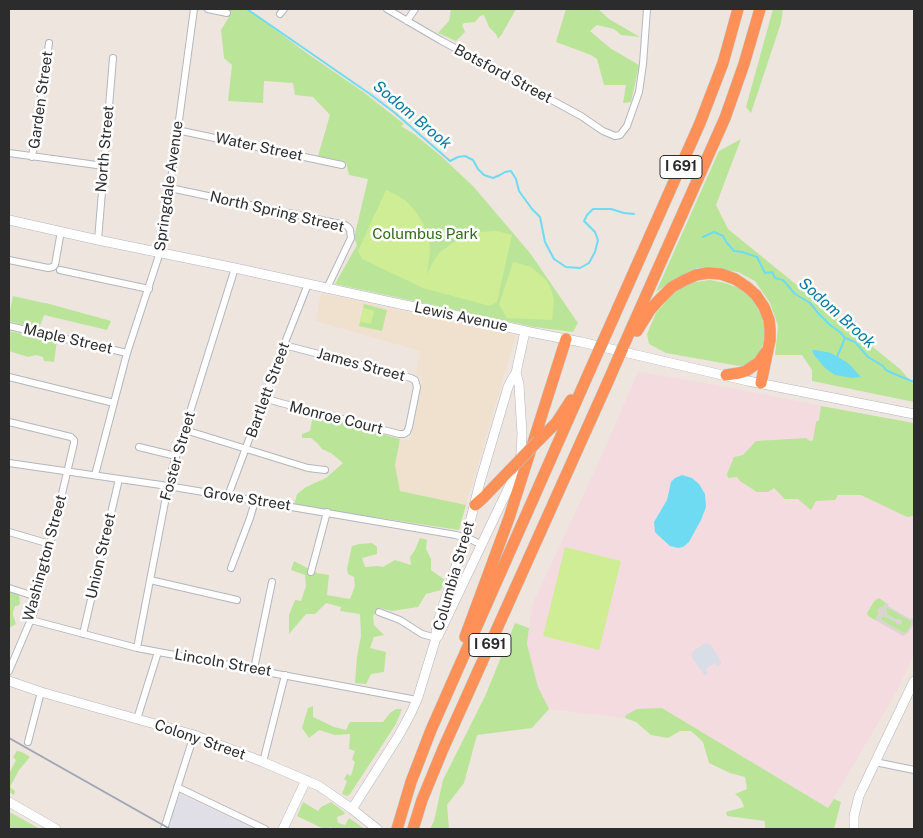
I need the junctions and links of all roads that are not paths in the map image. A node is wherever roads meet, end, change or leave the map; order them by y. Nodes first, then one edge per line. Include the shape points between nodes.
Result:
1 (194, 9) edge
2 (208, 9) edge
3 (387, 9) edge
4 (415, 9) edge
5 (647, 9) edge
6 (738, 9) edge
7 (760, 9) edge
8 (227, 13) dead end
9 (408, 21) junction
10 (49, 43) dead end
11 (114, 58) dead end
12 (177, 130) junction
13 (9, 153) edge
14 (32, 156) junction
15 (342, 165) dead end
16 (104, 166) junction
17 (170, 188) junction
18 (9, 220) edge
19 (61, 231) junction
20 (98, 240) junction
21 (160, 252) junction
22 (9, 260) edge
23 (236, 268) junction
24 (60, 270) dead end
25 (308, 284) junction
26 (327, 288) junction
27 (149, 289) junction
28 (9, 326) edge
29 (636, 327) junction
30 (525, 331) junction
31 (566, 339) junction
32 (284, 345) junction
33 (768, 348) junction
34 (127, 353) junction
35 (589, 371) junction
36 (516, 372) junction
37 (726, 375) junction
38 (9, 377) edge
39 (761, 383) junction
40 (264, 398) junction
41 (114, 404) junction
42 (914, 414) edge
43 (9, 422) edge
44 (185, 430) junction
45 (407, 432) joint
46 (139, 446) dead end
47 (246, 448) junction
48 (176, 456) junction
49 (9, 464) edge
50 (325, 470) dead end
51 (68, 472) junction
52 (94, 475) junction
53 (119, 479) junction
54 (168, 486) junction
55 (228, 496) junction
56 (255, 500) junction
57 (475, 506) junction
58 (326, 512) junction
59 (9, 532) edge
60 (466, 537) junction
61 (50, 544) junction
62 (482, 545) junction
63 (231, 568) dead end
64 (311, 572) dead end
65 (150, 580) junction
66 (272, 582) dead end
67 (9, 588) edge
68 (37, 598) junction
69 (237, 600) dead end
70 (379, 612) dead end
71 (30, 620) junction
72 (83, 634) junction
73 (436, 638) junction
74 (137, 648) junction
75 (158, 652) junction
76 (254, 669) junction
77 (9, 671) edge
78 (285, 675) junction
79 (9, 681) edge
80 (914, 681) edge
81 (41, 692) junction
82 (447, 693) junction
83 (417, 700) junction
84 (137, 719) junction
85 (194, 735) junction
86 (28, 742) dead end
87 (263, 762) junction
88 (875, 762) junction
89 (914, 770) edge
90 (306, 780) junction
91 (430, 780) junction
92 (177, 787) junction
93 (9, 802) edge
94 (352, 809) junction
95 (398, 827) edge
96 (56, 829) edge
97 (164, 829) edge
98 (265, 829) edge
99 (283, 829) edge
100 (377, 829) edge
101 (413, 829) edge
102 (420, 829) edge
103 (854, 829) edge

1 - 12 street, Springdale Avenue
2 - 8 street
3 - 9 street, Botsford Street
4 - 9 street
5 - 9 street, Botsford Street via 639,92 626,126 620,135 615,136
6 - 35 highway, I 691, bridge via 723,63 700,123
7 - 29 highway, I 691 via 725,118
10 - 14 street, Garden Street
11 - 16 street, North Street
12 - 15 street, Water Street
12 - 17 street, Springdale Avenue
13 - 14 street
14 - 16 street
16 - 20 street, North Street
17 - 21 street, Springdale Avenue
17 - 26 street, North Spring Street via 345,225 351,238
18 - 19 main road, Lewis Avenue
19 - 20 main road, Lewis Avenue
19 - 22 street via 55,265 51,268
20 - 21 main road, Lewis Avenue
21 - 23 main road, Lewis Avenue
21 - 27 street, Springdale Avenue
23 - 25 main road, Lewis Avenue
23 - 44 street, Foster Street
24 - 27 street
25 - 26 main road, Lewis Avenue
25 - 32 street, Bartlett Street
26 - 30 main road, Lewis Avenue
27 - 34 street, Springdale Avenue
28 - 34 street, Maple Street
29 - 33 highway via 675,285 696,275 717,274 742,282 760,301 769,323
29 - 91 highway, I 691, bridge via 632,340 623,346
30 - 31 main road, Lewis Avenue
30 - 36 main road, Columbia Street
31 - 37 main road, Lewis Avenue
31 - 82 highway via 509,518 448,678
32 - 40 street, Bartlett Street
32 - 45 street, James Street via 415,380 417,387
33 - 37 highway via 761,360 750,368 742,373
33 - 39 highway
34 - 41 street, Springdale Avenue
35 - 57 highway, bridge via 554,425
35 - 82 highway, I 691
36 - 57 main road, Columbia Street via 508,387
36 - 62 main road via 520,389 521,459
37 - 39 main road, Lewis Avenue
38 - 41 street
39 - 42 main road, Lewis Avenue
40 - 45 street, Monroe Court via 399,434
40 - 47 street, Bartlett Street
41 - 52 street, Springdale Avenue
43 - 51 street, Washington Street via 71,437 74,443
44 - 47 street
44 - 48 street, Foster Street
46 - 48 street
47 - 50 street via 308,468
47 - 55 street, Bartlett Street
48 - 54 street, Foster Street
49 - 51 street, Grove Street
51 - 52 street, Grove Street
51 - 61 street, Washington Street
52 - 53 street, Grove Street
53 - 54 street, Grove Street
53 - 72 street, Union Street
54 - 55 street, Grove Street
54 - 65 street, Foster Street
55 - 56 street, Grove Street
56 - 58 street, Grove Street
56 - 63 street
57 - 60 main road, Columbia Street
58 - 60 street, Grove Street
58 - 64 street
59 - 61 street
60 - 62 street, Grove Street
60 - 73 main road, Columbia Street
61 - 68 street, Washington Street
62 - 73 main road
65 - 69 street
65 - 74 street, Foster Street
66 - 76 street
67 - 68 street
68 - 71 street, Washington Street
70 - 73 street
71 - 72 street, Lincoln Street
71 - 77 street, Washington Street
72 - 74 street, Lincoln Street
73 - 83 main road, Columbia Street
74 - 75 street, Lincoln Street
75 - 76 street, Lincoln Street
75 - 84 street
76 - 78 street, Lincoln Street
78 - 83 street, Lincoln Street
78 - 87 street
79 - 81 main road, Colony Street
80 - 88 main road
81 - 84 main road, Colony Street
81 - 86 street
82 - 95 highway, I 691 via 418,762
83 - 94 main road, Columbia Street
84 - 85 main road, Colony Street
85 - 87 main road, Colony Street
85 - 92 street
87 - 90 main road, Colony Street
88 - 89 street
88 - 103 main road via 858,801
90 - 94 main road, Colony Street
90 - 99 main road
91 - 101 highway, I 691
91 - 102 highway
92 - 97 street
92 - 98 street
93 - 96 main road
94 - 100 main road, Colony Street

